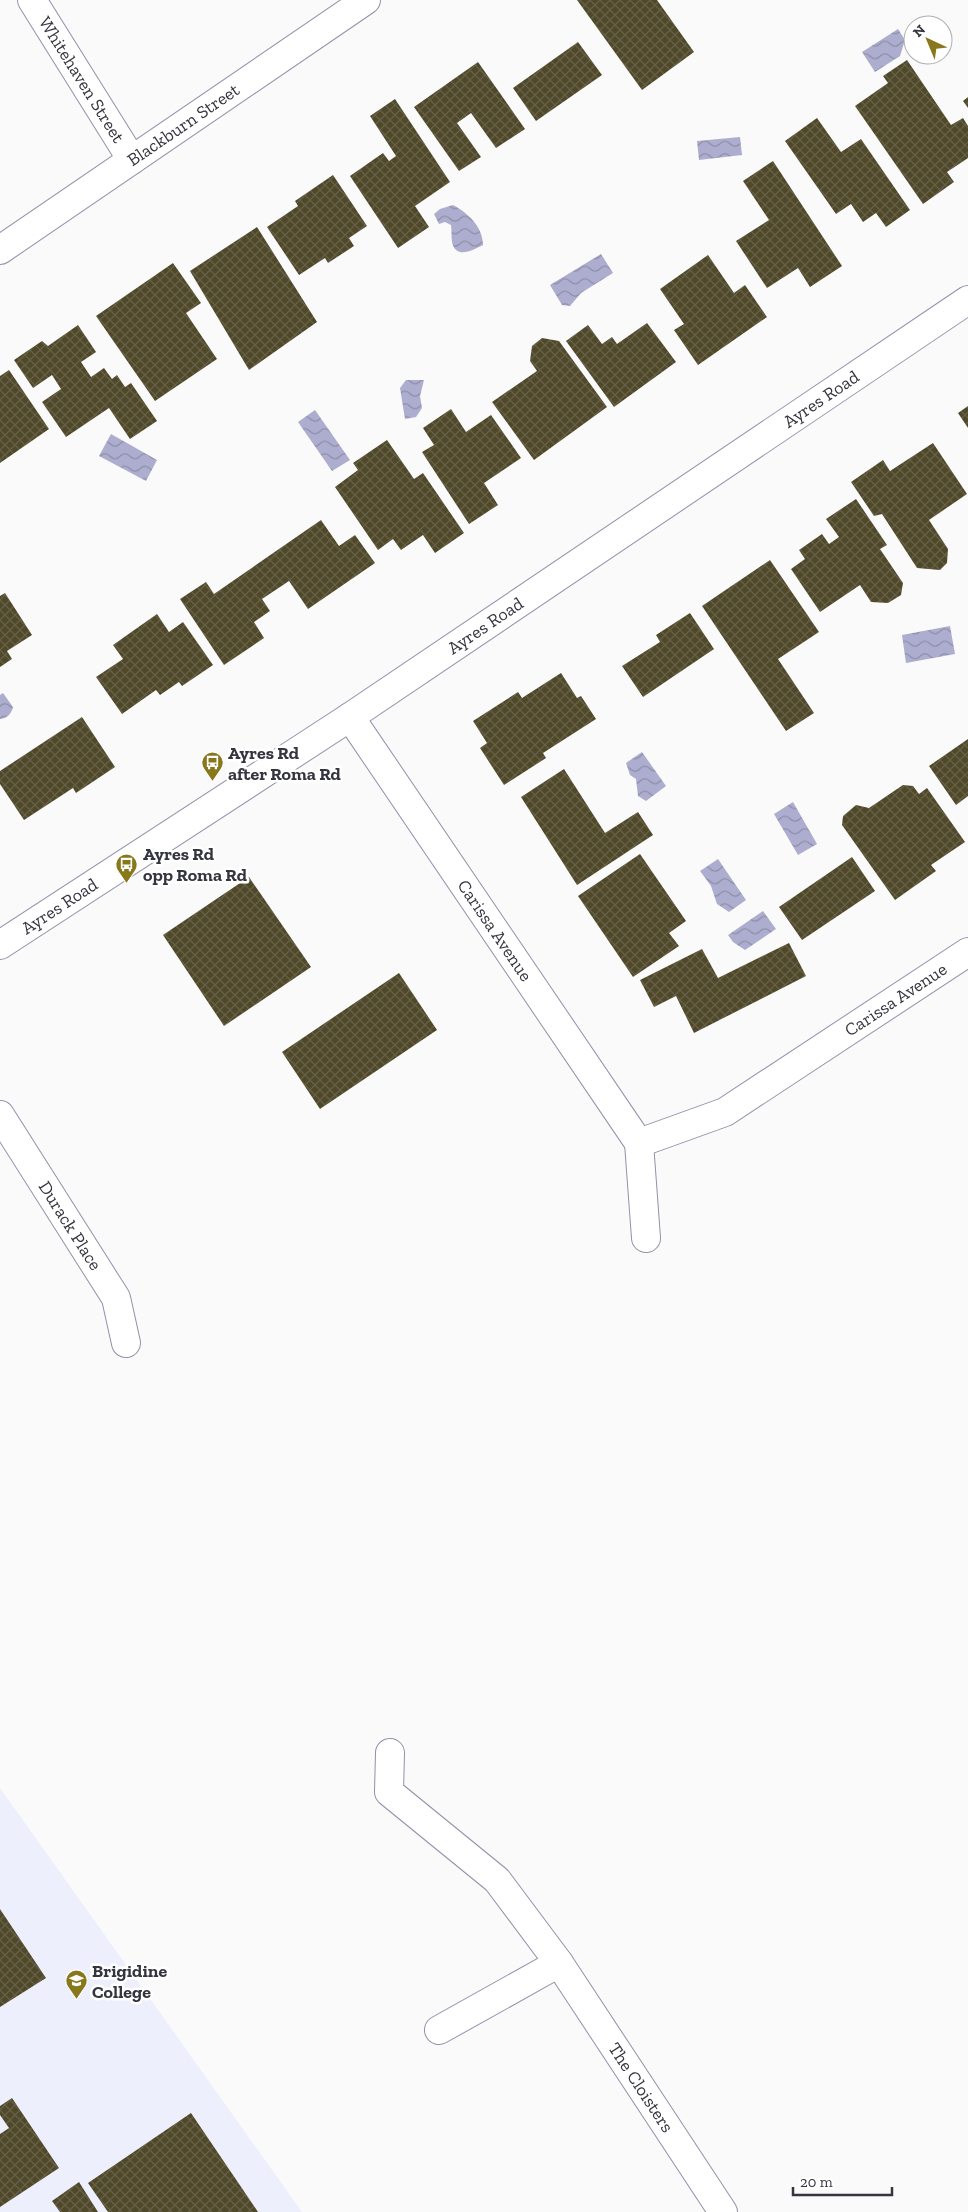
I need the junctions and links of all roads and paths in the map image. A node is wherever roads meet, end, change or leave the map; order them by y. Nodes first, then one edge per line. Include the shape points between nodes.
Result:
1 (32, 0) edge
2 (366, 0) edge
3 (132, 160) junction
4 (0, 250) edge
5 (968, 300) edge
6 (350, 716) junction
7 (0, 945) edge
8 (968, 952) edge
9 (0, 1115) edge
10 (639, 1143) junction
11 (646, 1238) dead end
12 (126, 1343) dead end
13 (390, 1753) dead end
14 (559, 1963) junction
15 (439, 2030) dead end
16 (723, 2212) edge

1 - 3 street, Whitehaven Street
2 - 3 street, Blackburn Street
3 - 4 street, Blackburn Street
5 - 6 street, Ayres Road
6 - 7 street, Ayres Road
6 - 10 street, Carissa Avenue
8 - 10 street, Carissa Avenue via 725,1112
9 - 12 street, Durack Place via 116,1298
10 - 11 street
13 - 14 street, The Cloisters via 389,1792 497,1880
14 - 15 street
14 - 16 street, The Cloisters

